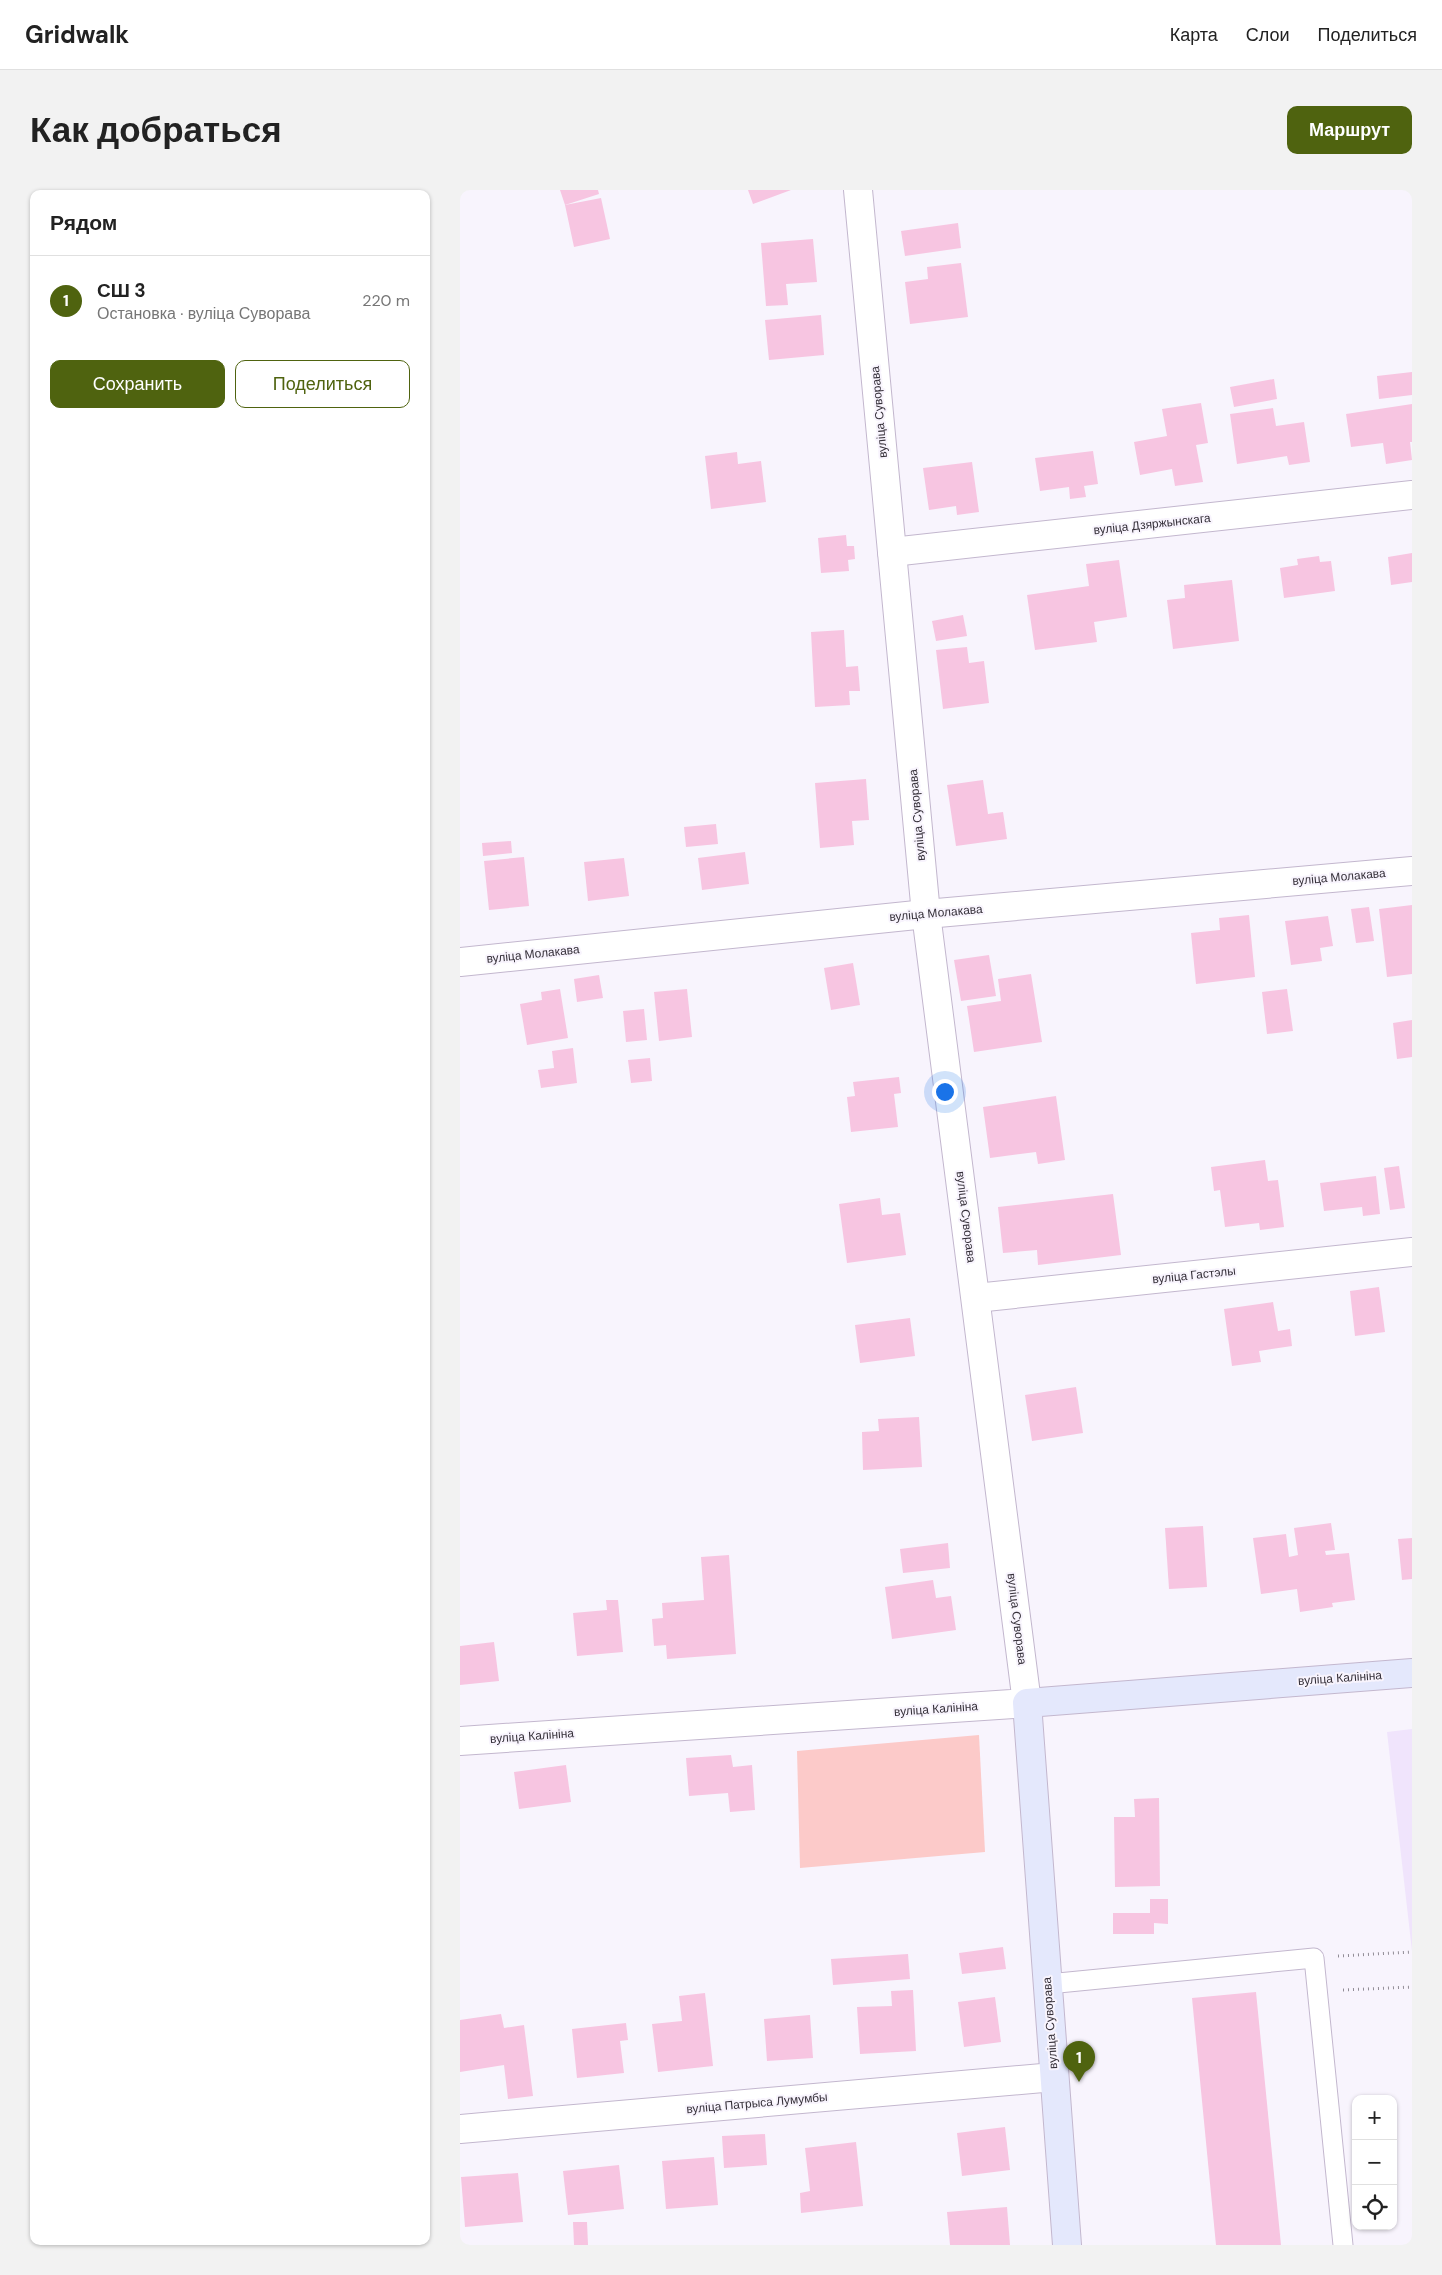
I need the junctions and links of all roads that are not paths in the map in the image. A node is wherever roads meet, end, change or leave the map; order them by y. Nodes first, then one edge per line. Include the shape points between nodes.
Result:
1 (858, 190) edge
2 (1412, 495) edge
3 (892, 552) junction
4 (1412, 871) edge
5 (926, 914) junction
6 (460, 962) edge
7 (1412, 1252) edge
8 (976, 1298) junction
9 (1412, 1673) edge
10 (1027, 1703) junction
11 (460, 1741) edge
12 (1048, 1984) junction
13 (1054, 2077) junction
14 (460, 2130) edge
15 (1066, 2245) edge
16 (1343, 2245) edge

1 - 3 street, вуліца Суворава
2 - 3 street, вуліца Дзяржынскага
3 - 5 street, вуліца Суворава
4 - 5 street, вуліца Молакава
5 - 6 street, вуліца Молакава
5 - 8 street, вуліца Суворава
7 - 8 street, вуліца Гастэлы
8 - 10 street, вуліца Суворава
9 - 10 main road, вуліца Калініна
10 - 11 street, вуліца Калініна
10 - 12 main road, вуліца Суворава
12 - 13 main road, вуліца Суворава
12 - 16 lane via 1314,1958
13 - 14 street, вуліца Патрыса Лумумбы
13 - 15 main road, вуліца Суворава

